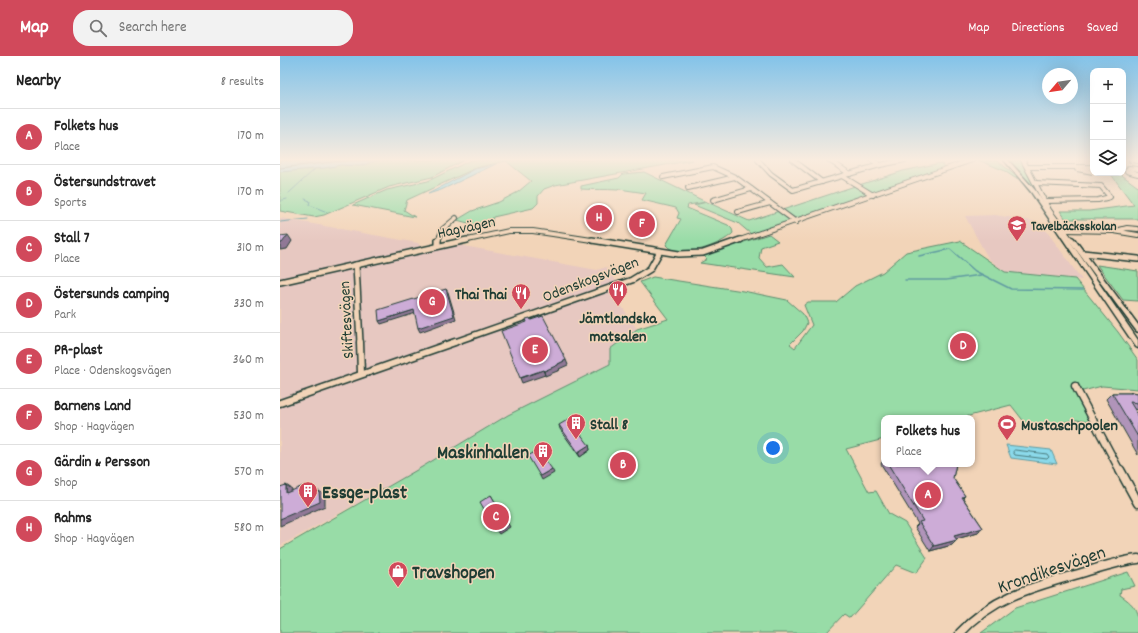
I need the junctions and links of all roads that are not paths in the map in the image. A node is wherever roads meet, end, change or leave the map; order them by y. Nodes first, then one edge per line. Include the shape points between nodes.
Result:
1 (693, 187) edge
2 (748, 187) edge
3 (790, 187) edge
4 (805, 187) edge
5 (860, 187) edge
6 (896, 187) edge
7 (1028, 187) edge
8 (1029, 187) edge
9 (1038, 187) edge
10 (1102, 187) edge
11 (688, 188) dead end
12 (751, 189) junction
13 (873, 195) junction
14 (1038, 199) junction
15 (714, 200) dead end
16 (1045, 201) junction
17 (770, 203) junction
18 (738, 212) dead end
19 (450, 218) dead end
20 (456, 218) dead end
21 (796, 222) junction
22 (448, 224) junction
23 (1138, 229) edge
24 (1065, 230) junction
25 (1114, 231) junction
26 (1138, 235) edge
27 (438, 246) junction
28 (660, 251) junction
29 (1082, 253) junction
30 (1137, 258) edge
31 (356, 265) junction
32 (280, 282) edge
33 (1138, 329) edge
34 (1138, 345) edge
35 (361, 374) junction
36 (1075, 386) dead end
37 (280, 403) edge
38 (1138, 503) edge
39 (1138, 559) edge
40 (960, 633) edge

1 - 11 street
2 - 12 street
3 - 4 street via 794,190
5 - 13 street
6 - 13 street
7 - 14 main road
8 - 14 main road
9 - 16 street
10 - 16 street via 1110,198
12 - 15 street
12 - 17 street
13 - 21 street
14 - 34 main road
16 - 24 street
17 - 18 street
17 - 21 street
19 - 22 street
20 - 22 street
21 - 28 street via 712,251 685,254
22 - 27 street via 438,237
23 - 25 street
24 - 25 street
24 - 29 street
25 - 26 street
27 - 28 street, Hagvägen via 520,230
27 - 31 street, Hagvägen
28 - 35 street, Odenskogsvägen via 650,269 632,280
29 - 30 street
29 - 33 street
31 - 32 street, Hagvägen
31 - 35 street, Skiftesvägen
35 - 37 street, Odenskogsvägen
36 - 38 street
39 - 40 street, Krondikesvägen via 1111,564 1007,597 988,608

